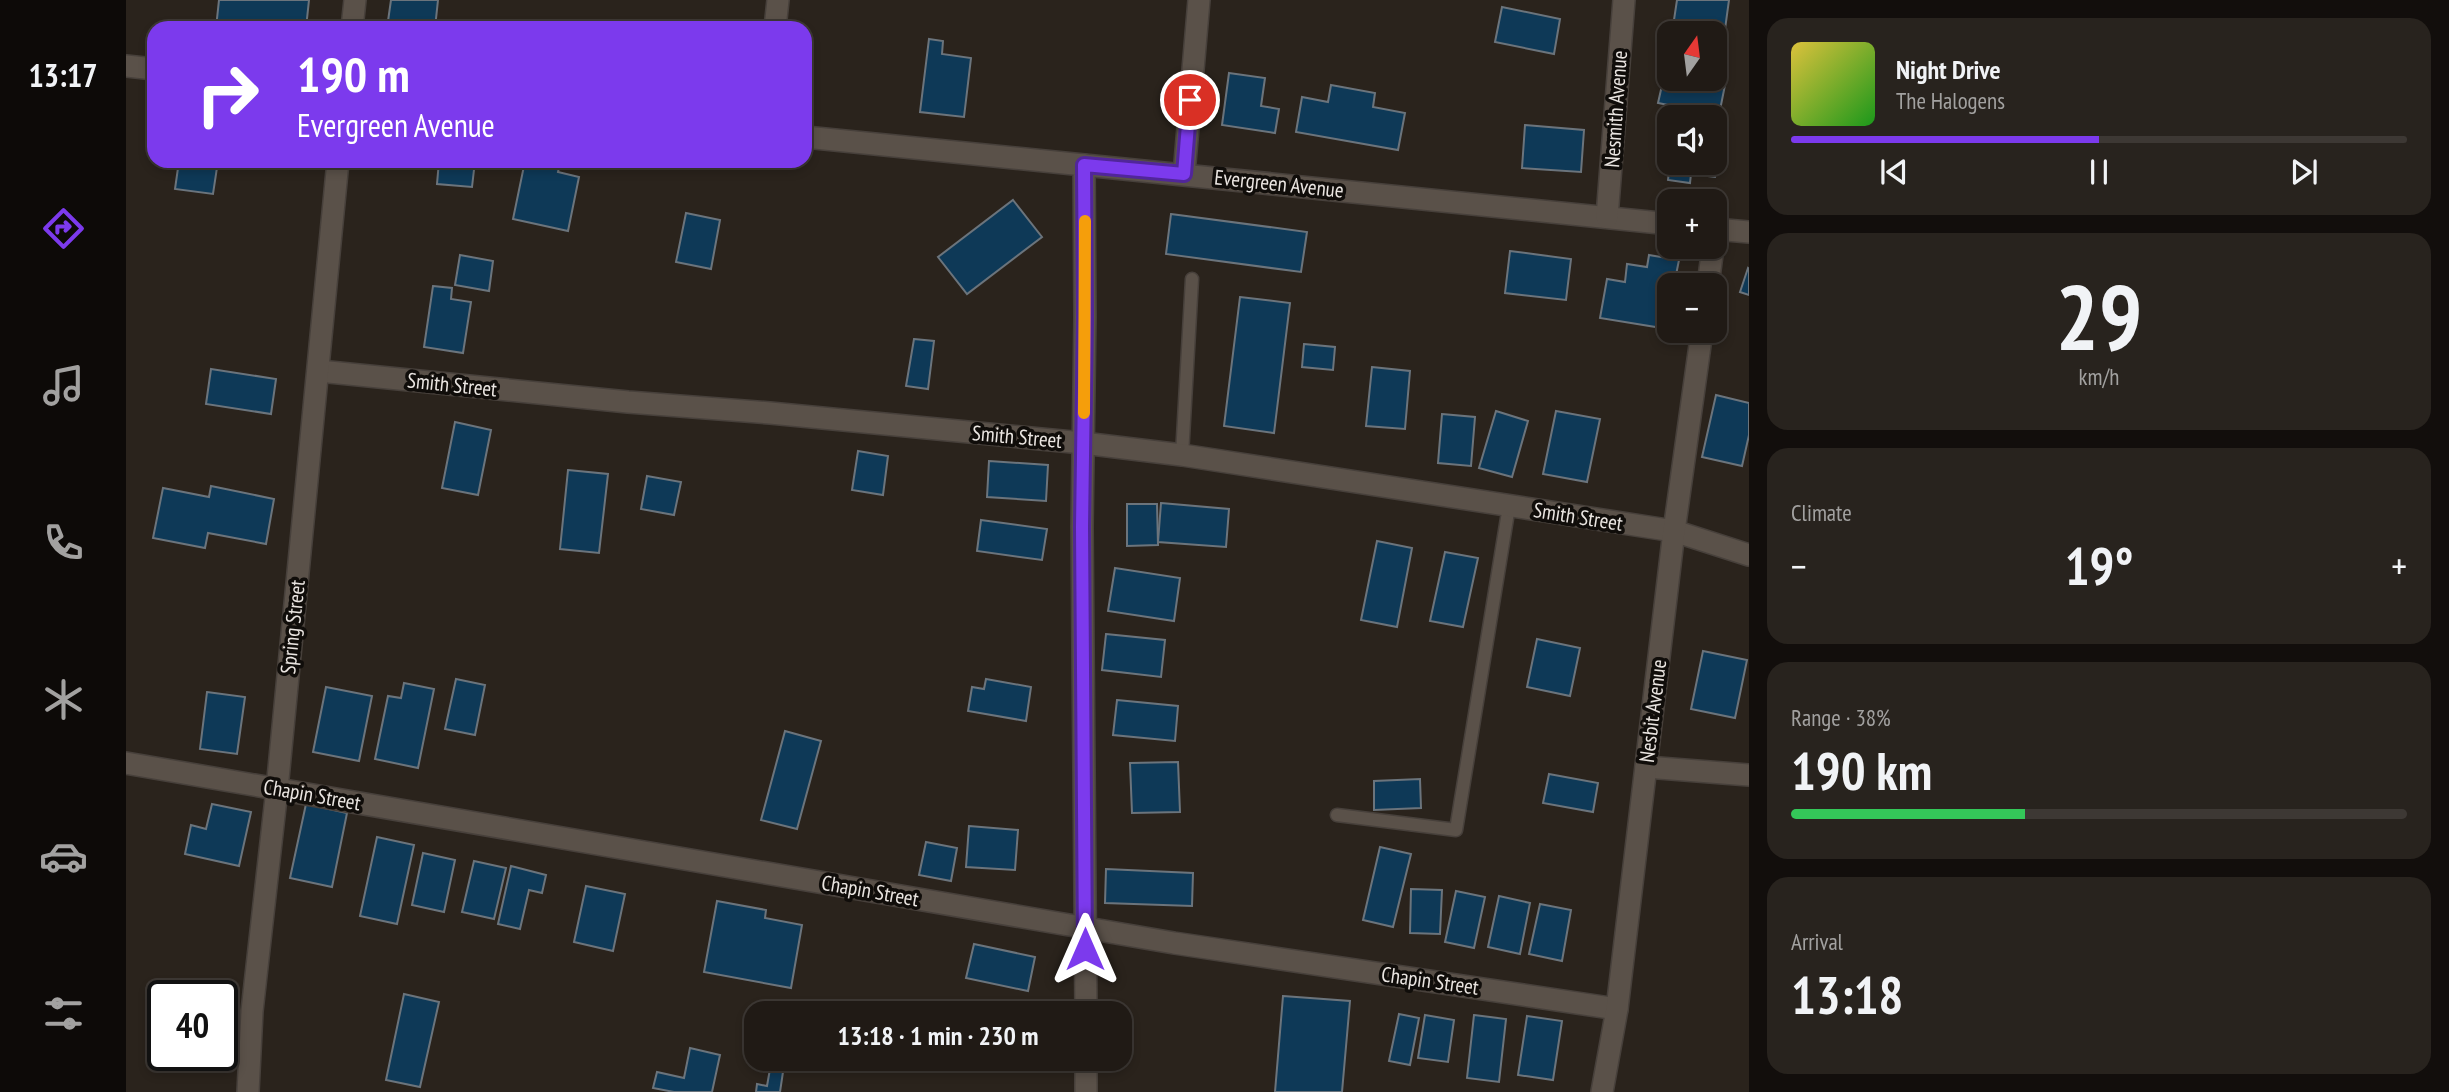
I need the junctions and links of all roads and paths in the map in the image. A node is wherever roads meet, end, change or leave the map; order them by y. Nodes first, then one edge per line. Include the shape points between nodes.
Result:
1 (355, 0) edge
2 (778, 0) edge
3 (1199, 0) edge
4 (1624, 0) edge
5 (353, 21) edge
6 (776, 21) edge
7 (126, 66) edge
8 (147, 68) edge
9 (812, 138) edge
10 (1084, 165) junction
11 (337, 168) edge
12 (1184, 174) junction
13 (1607, 217) junction
14 (1657, 223) edge
15 (1727, 230) edge
16 (1749, 232) edge
17 (1192, 279) dead end
18 (1700, 343) edge
19 (319, 371) junction
20 (1083, 443) junction
21 (1182, 455) junction
22 (1508, 506) junction
23 (1674, 531) junction
24 (1749, 555) edge
25 (126, 763) edge
26 (1646, 767) junction
27 (1749, 775) edge
28 (277, 789) junction
29 (1337, 815) dead end
30 (1085, 927) junction
31 (1086, 1001) edge
32 (1616, 1009) junction
33 (1086, 1071) edge
34 (248, 1092) edge
35 (1086, 1092) edge
36 (1602, 1092) edge

1 - 5 street
2 - 6 street
3 - 12 street
4 - 13 street, Nesmith Avenue
7 - 8 street
9 - 10 street, Evergreen Avenue
10 - 12 street, Evergreen Avenue
10 - 20 street
11 - 19 street, Spring Street
12 - 13 street, Evergreen Avenue
13 - 14 street, Evergreen Avenue
15 - 16 street
17 - 21 lane
18 - 23 street, Nesbit Avenue
19 - 20 street, Smith Street
19 - 28 street, Spring Street
20 - 21 street, Smith Street
20 - 30 street
21 - 22 street, Smith Street
22 - 23 street, Smith Street
22 - 29 lane via 1456,830
23 - 24 street, Smith Street
23 - 26 street, Nesbit Avenue
25 - 28 street, Chapin Street
26 - 27 street
26 - 32 street, Nesbit Avenue
28 - 30 street, Chapin Street
28 - 34 street, Spring Street via 253,998
30 - 31 street
30 - 32 street, Chapin Street
32 - 36 street, Nesbit Avenue
33 - 35 street

